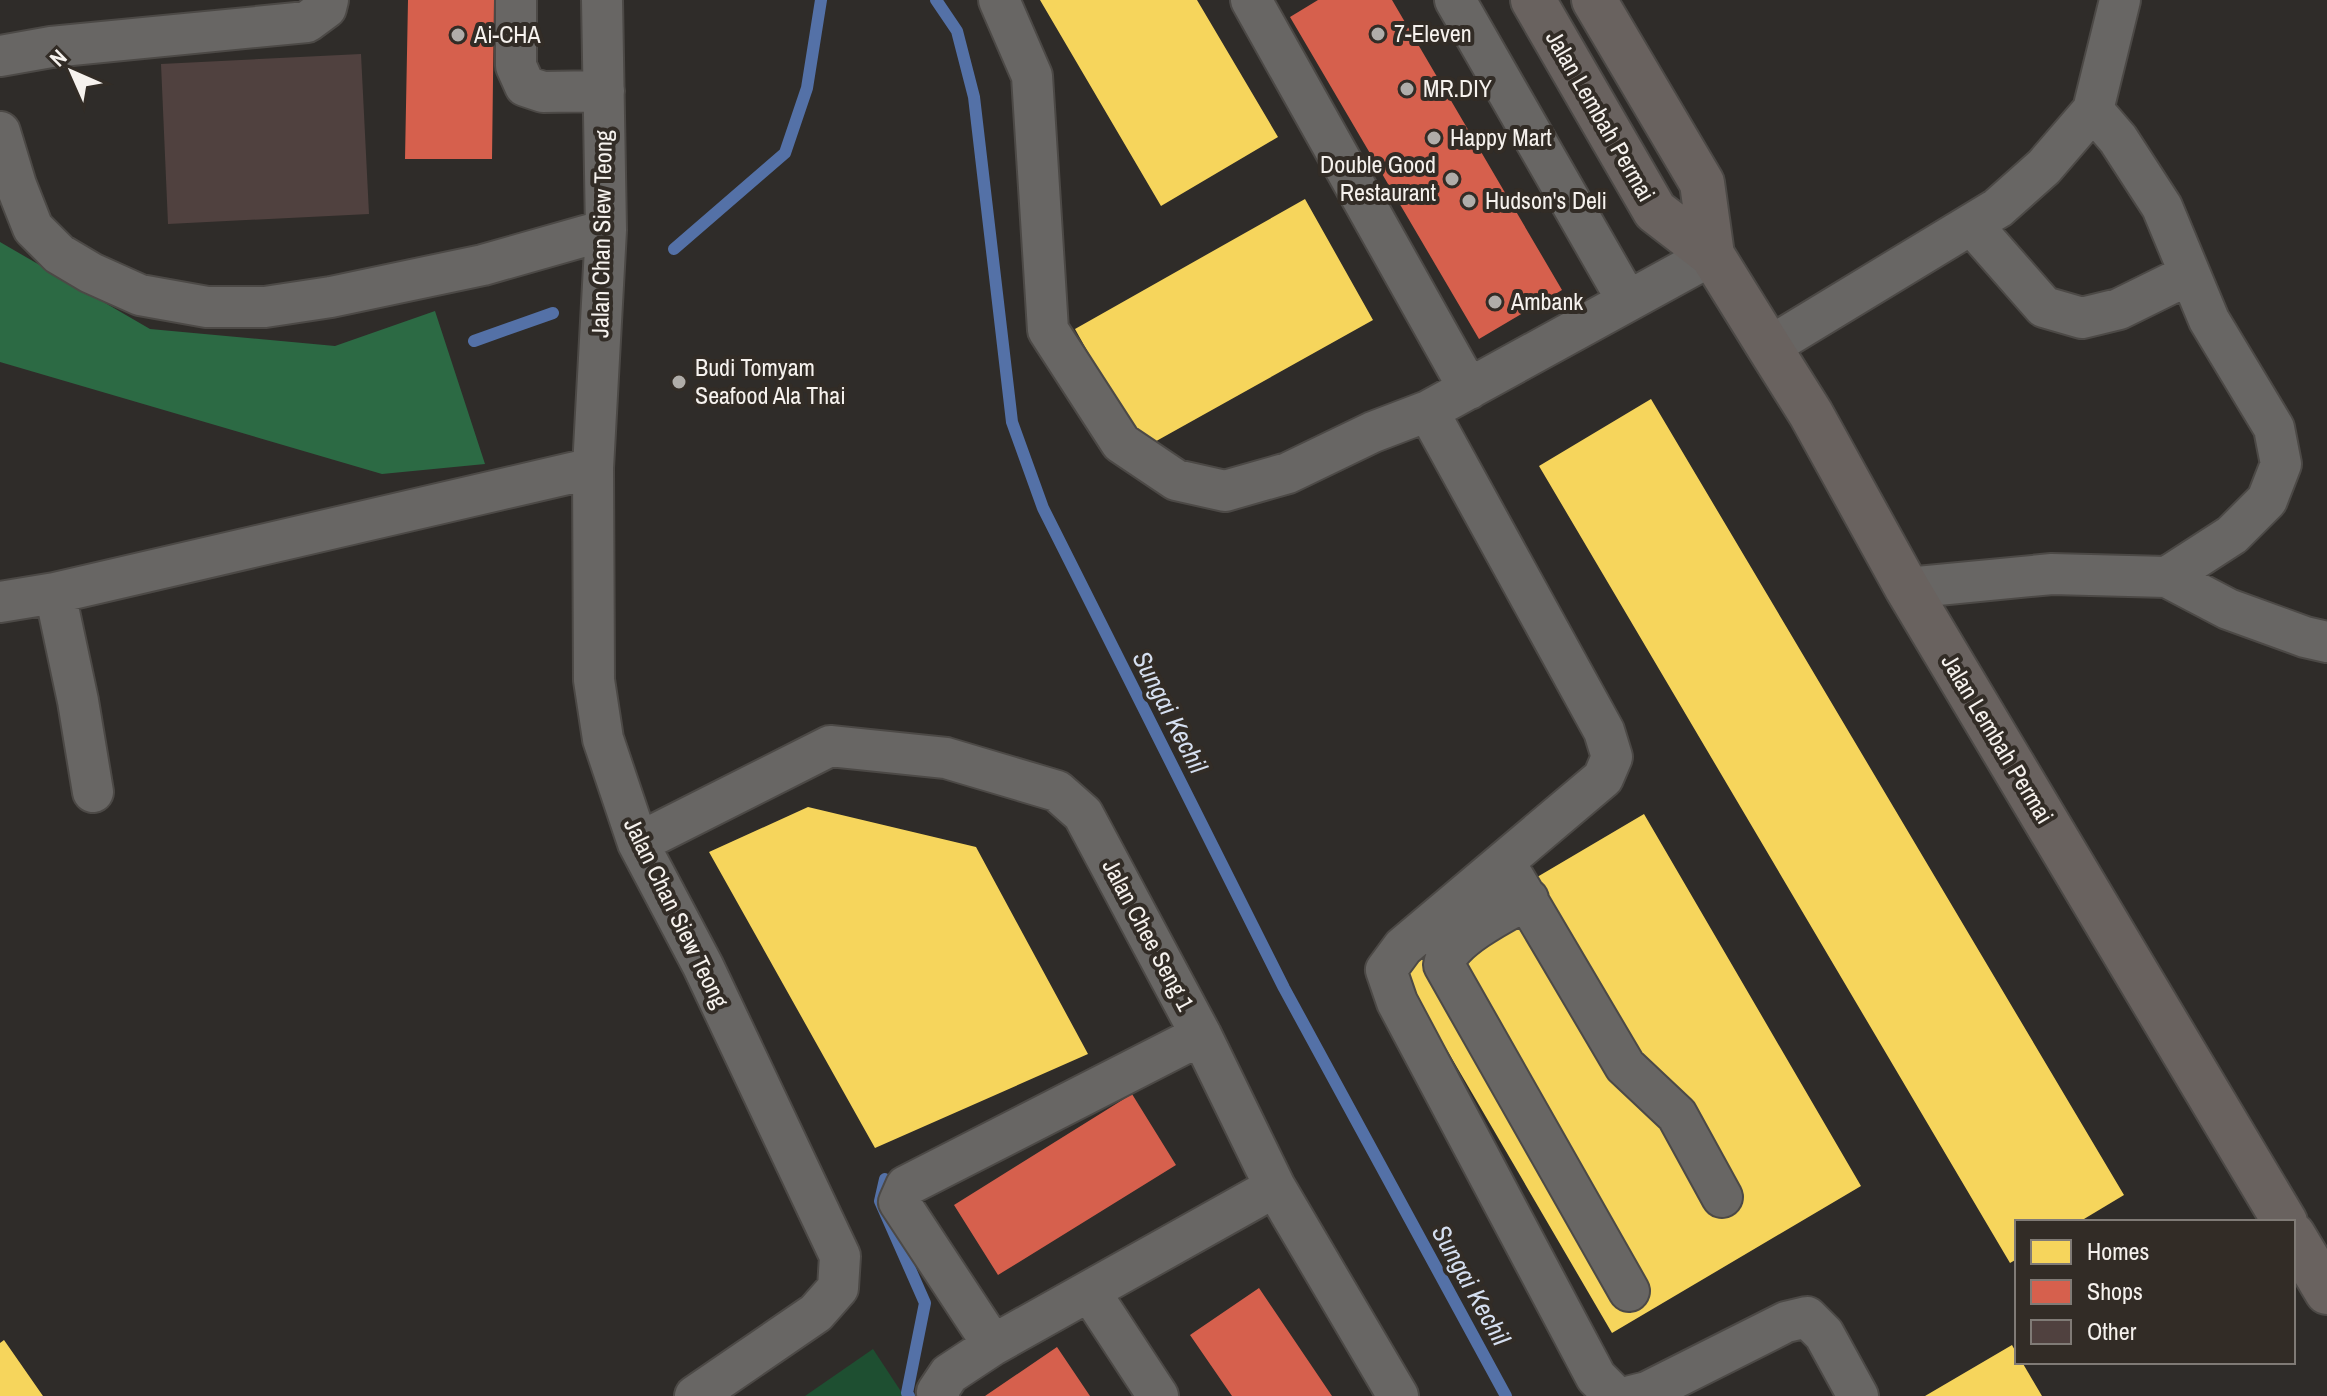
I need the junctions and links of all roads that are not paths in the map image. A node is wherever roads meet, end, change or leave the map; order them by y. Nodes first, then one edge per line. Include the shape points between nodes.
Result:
1 (328, 0) edge
2 (516, 0) edge
3 (602, 0) edge
4 (999, 0) edge
5 (1252, 0) edge
6 (1455, 0) edge
7 (1533, 0) edge
8 (1594, 0) edge
9 (2120, 0) edge
10 (0, 56) edge
11 (604, 91) junction
12 (2093, 110) junction
13 (0, 132) edge
14 (8, 186) edge
15 (1972, 225) junction
16 (606, 230) junction
17 (1712, 255) junction
18 (2188, 275) junction
19 (1627, 300) junction
20 (1769, 347) junction
21 (1469, 389) junction
22 (1428, 411) junction
23 (593, 468) junction
24 (2167, 577) junction
25 (1907, 588) junction
26 (55, 593) junction
27 (0, 602) edge
28 (2327, 642) edge
29 (93, 792) dead end
30 (638, 843) junction
31 (1504, 861) junction
32 (1528, 899) junction
33 (1201, 1035) junction
34 (1275, 1187) junction
35 (1722, 1197) dead end
36 (2284, 1220) edge
37 (2295, 1238) edge
38 (1629, 1291) dead end
39 (1090, 1292) junction
40 (2327, 1292) edge
41 (993, 1345) junction
42 (695, 1396) edge
43 (939, 1396) edge
44 (1158, 1396) edge
45 (1398, 1396) edge
46 (1615, 1396) edge
47 (1631, 1396) edge
48 (1858, 1396) edge

1 - 10 street via 326,8 307,22
2 - 11 street via 516,66 525,86 543,92
3 - 11 street, Jalan Chan Siew Teong
4 - 22 street via 1032,76 1048,330 1121,443 1176,480 1225,491 1288,473
5 - 21 street
6 - 19 street
7 - 17 main road, Jalan Lembah Permai via 1655,211
8 - 17 main road, Jalan Lembah Permai via 1702,183
9 - 12 street
11 - 16 street, Jalan Chan Siew Teong
12 - 15 street via 2044,167
12 - 18 street via 2162,207
13 - 14 street
14 - 16 street via 33,228 59,254 140,295 207,307 265,307 331,297 483,265
15 - 18 street via 2044,307 2082,318 2119,309
15 - 20 street
16 - 23 street, Jalan Chan Siew Teong
17 - 19 street
17 - 20 main road, Jalan Lembah Permai
18 - 24 street via 2274,428 2281,464 2267,500 2232,535
19 - 21 street
20 - 25 main road, Jalan Lembah Permai
21 - 22 street
22 - 31 street via 1604,731 1612,757 1603,778
23 - 26 street
23 - 30 street, Jalan Chan Siew Teong via 594,680 603,739
24 - 25 street via 2052,574
24 - 28 street via 2228,609
25 - 36 main road, Jalan Lembah Permai
26 - 27 street
26 - 29 street
30 - 33 street, Jalan Chee Seng 1 via 830,746 946,758 1057,791 1083,814
30 - 42 street, Jalan Chan Siew Teong via 703,966 840,1256 838,1288 816,1313
31 - 32 street
31 - 46 street via 1403,947 1386,970 1397,1002 1596,1377
32 - 35 street via 1625,1066 1677,1115
32 - 38 street via 1462,940 1444,965
33 - 34 street, Jalan Chee Seng 1
33 - 41 street via 906,1186 899,1202
34 - 39 street
34 - 45 street, Jalan Chee Seng 1
37 - 40 main road
39 - 41 street
39 - 44 street
41 - 43 street via 949,1374
47 - 48 street via 1786,1322 1807,1317 1824,1334

